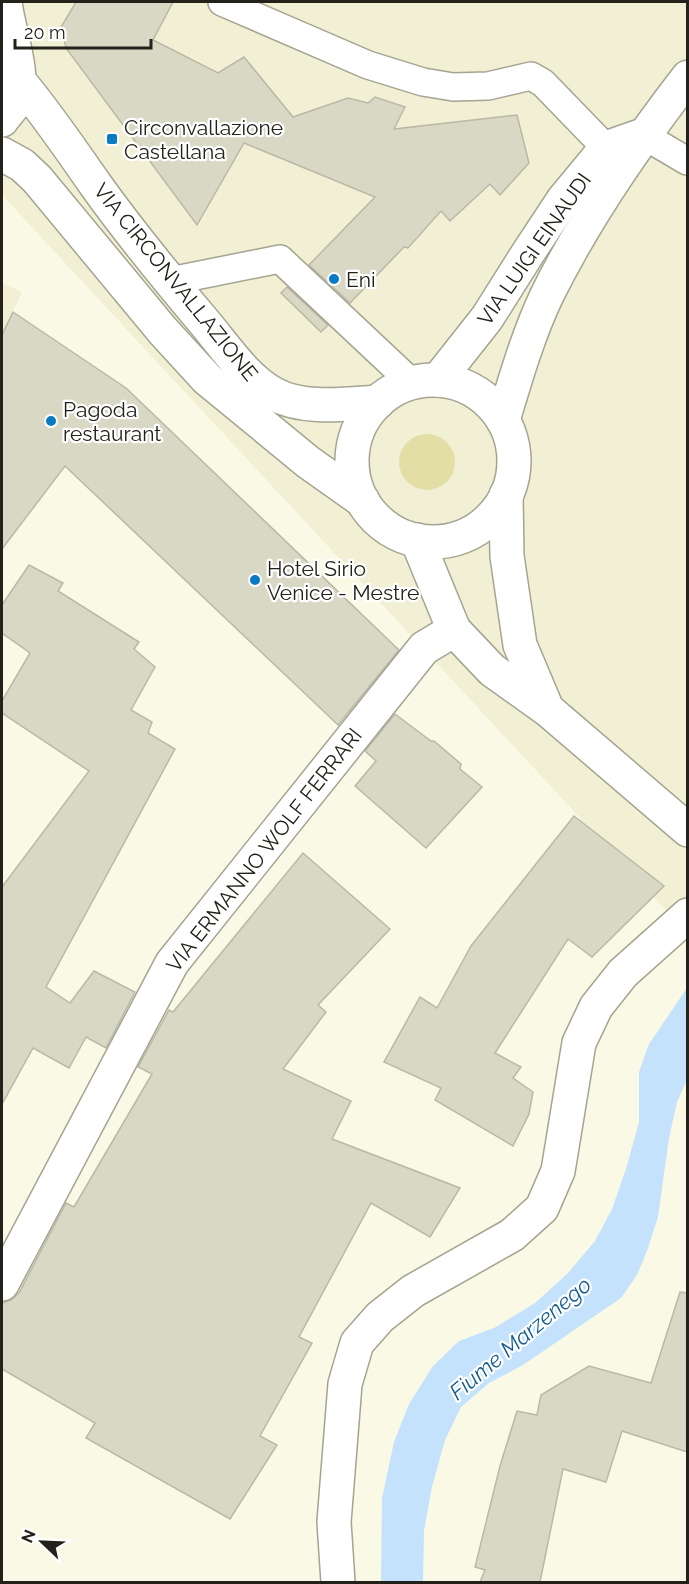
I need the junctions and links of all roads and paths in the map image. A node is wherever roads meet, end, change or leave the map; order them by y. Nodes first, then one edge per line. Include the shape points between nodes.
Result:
1 (5, 2) edge
2 (222, 2) edge
3 (687, 76) edge
4 (20, 82) junction
5 (2, 120) edge
6 (643, 135) junction
7 (606, 148) junction
8 (2, 154) edge
9 (687, 161) edge
10 (170, 281) junction
11 (425, 381) junction
12 (378, 402) junction
13 (503, 420) junction
14 (506, 495) junction
15 (363, 501) junction
16 (417, 540) junction
17 (454, 630) junction
18 (548, 710) junction
19 (687, 830) edge
20 (687, 915) edge
21 (2, 1284) edge
22 (338, 1582) edge

1 - 4 street
2 - 7 lane via 368,65 423,82 453,87 488,86 531,76 543,83
3 - 6 street, VIA LUIGI EINAUDI
4 - 5 street via 16,102
4 - 10 street, VIA CIRCONVALLAZIONE
6 - 7 street
6 - 9 lane
6 - 13 street, VIA LUIGI EINAUDI via 547,295 524,351
7 - 11 street, VIA LUIGI EINAUDI via 563,200 487,318
8 - 15 street, VIA CIRCONVALLAZIONE via 37,179 207,379 308,462
10 - 11 lane via 280,259
10 - 12 street, VIA CIRCONVALLAZIONE via 243,369 276,395 320,404
11 - 12 street via 394,390
11 - 13 street via 464,386 495,409
12 - 15 street via 361,423 353,449 353,476
13 - 14 street via 513,457
14 - 16 street via 491,517 470,533 444,541
14 - 18 street via 507,556 520,645
15 - 16 street via 391,531
16 - 17 street
17 - 18 street via 492,669
17 - 21 street, VIA ERMANNO WOLF FERRARI via 424,648 172,963
18 - 19 street
20 - 22 street via 623,973 596,1007 579,1043 558,1171 542,1208 512,1235 414,1291 380,1317 357,1343 345,1384 334,1522

